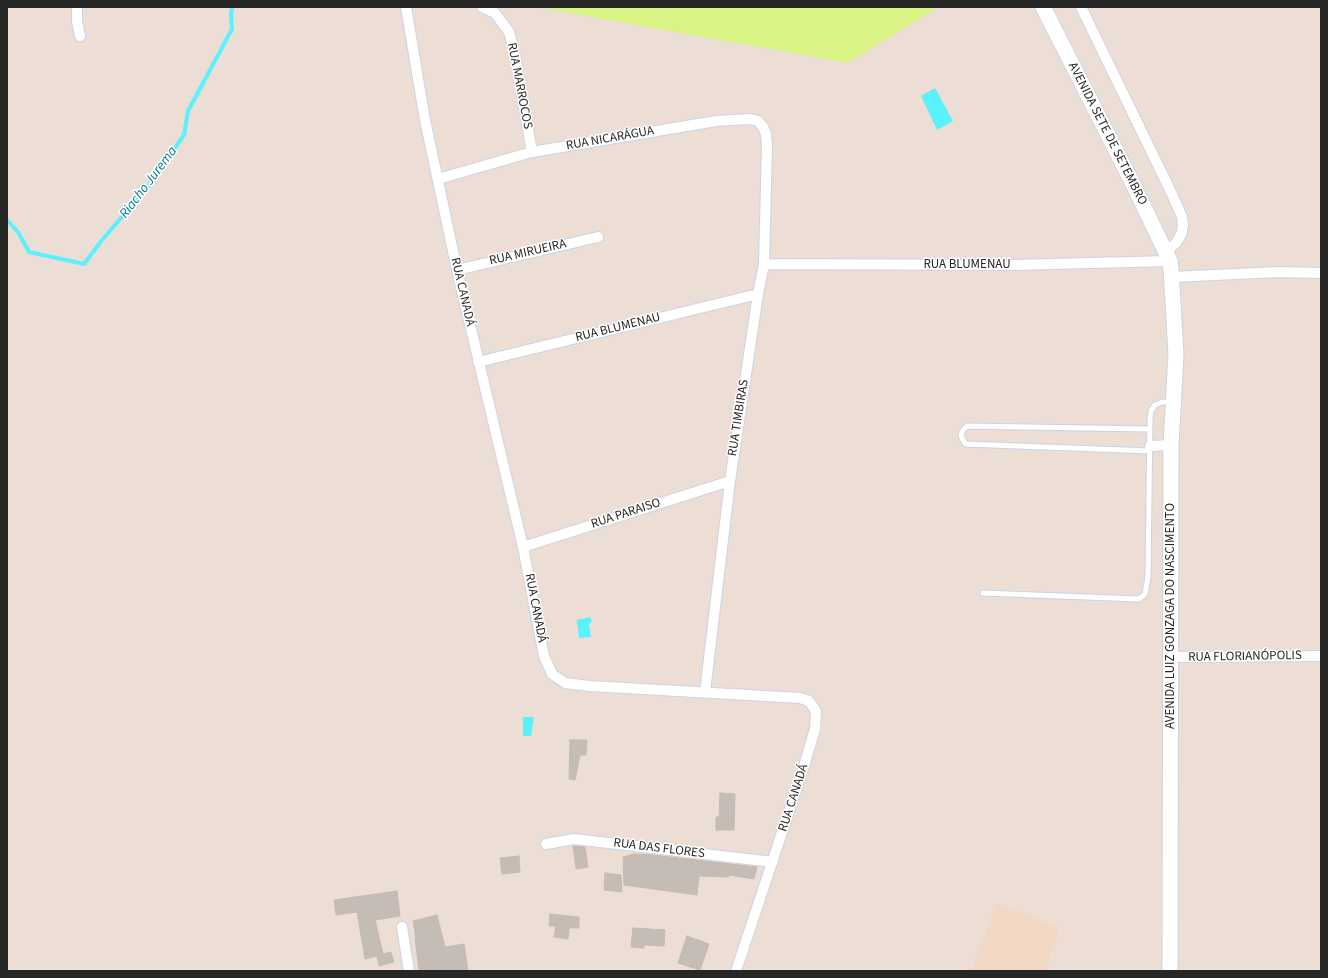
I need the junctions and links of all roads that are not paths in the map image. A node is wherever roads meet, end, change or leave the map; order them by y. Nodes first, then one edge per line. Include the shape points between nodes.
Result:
1 (77, 7) edge
2 (406, 7) edge
3 (482, 7) edge
4 (1043, 7) edge
5 (1081, 7) edge
6 (80, 36) dead end
7 (768, 145) joint
8 (532, 152) junction
9 (438, 179) junction
10 (598, 237) dead end
11 (1167, 257) junction
12 (764, 264) junction
13 (457, 270) junction
14 (1321, 273) edge
15 (1172, 276) junction
16 (758, 294) junction
17 (478, 362) junction
18 (1174, 402) junction
19 (1149, 429) junction
20 (1172, 445) junction
21 (1150, 448) junction
22 (730, 481) junction
23 (523, 547) junction
24 (983, 594) dead end
25 (1321, 656) edge
26 (1170, 657) junction
27 (705, 692) junction
28 (546, 844) dead end
29 (773, 862) junction
30 (402, 927) dead end
31 (409, 971) edge
32 (736, 971) edge
33 (1170, 971) edge

1 - 6 street
2 - 9 street, RUA CANADÁ via 423,113
3 - 8 street, RUA MARROCOS via 495,14 509,32
4 - 11 main road, AVENIDA SETE DE SETEMBRO
5 - 11 street via 1182,217 1181,234
7 - 8 street, RUA NICARÁGUA via 766,134 758,121 734,119
7 - 12 street, RUA TIMBIRAS
8 - 9 street, RUA NICARÁGUA
9 - 13 street, RUA CANADÁ
10 - 13 street, RUA MIRUEIRA
11 - 12 street, RUA BLUMENAU via 1012,265
11 - 15 main road, AVENIDA LUIZ GONZAGA DO NASCIMENTO
12 - 16 street, RUA TIMBIRAS
13 - 17 street, RUA CANADÁ
14 - 15 street
15 - 18 main road, AVENIDA LUIZ GONZAGA DO NASCIMENTO via 1176,354
16 - 17 street, RUA BLUMENAU
16 - 22 street, RUA TIMBIRAS
17 - 23 street, RUA CANADÁ
18 - 19 lane via 1156,405 1151,411
18 - 20 main road, AVENIDA LUIZ GONZAGA DO NASCIMENTO
19 - 21 lane
19 - 21 lane via 967,426 961,435 966,444
20 - 21 street
20 - 26 main road, AVENIDA LUIZ GONZAGA DO NASCIMENTO
21 - 24 lane via 1148,578 1147,590 1139,599
22 - 23 street, RUA PARAISO
22 - 27 street, RUA TIMBIRAS
23 - 27 street, RUA CANADÁ via 544,656 552,674 565,683 578,685
25 - 26 street, RUA FLORIANÓPOLIS
26 - 33 main road, AVENIDA LUIZ GONZAGA DO NASCIMENTO
27 - 29 street, RUA CANADÁ via 800,698 816,711 815,729
28 - 29 street, RUA DAS FLORES via 574,839
29 - 32 street, RUA CANADÁ
30 - 31 street

